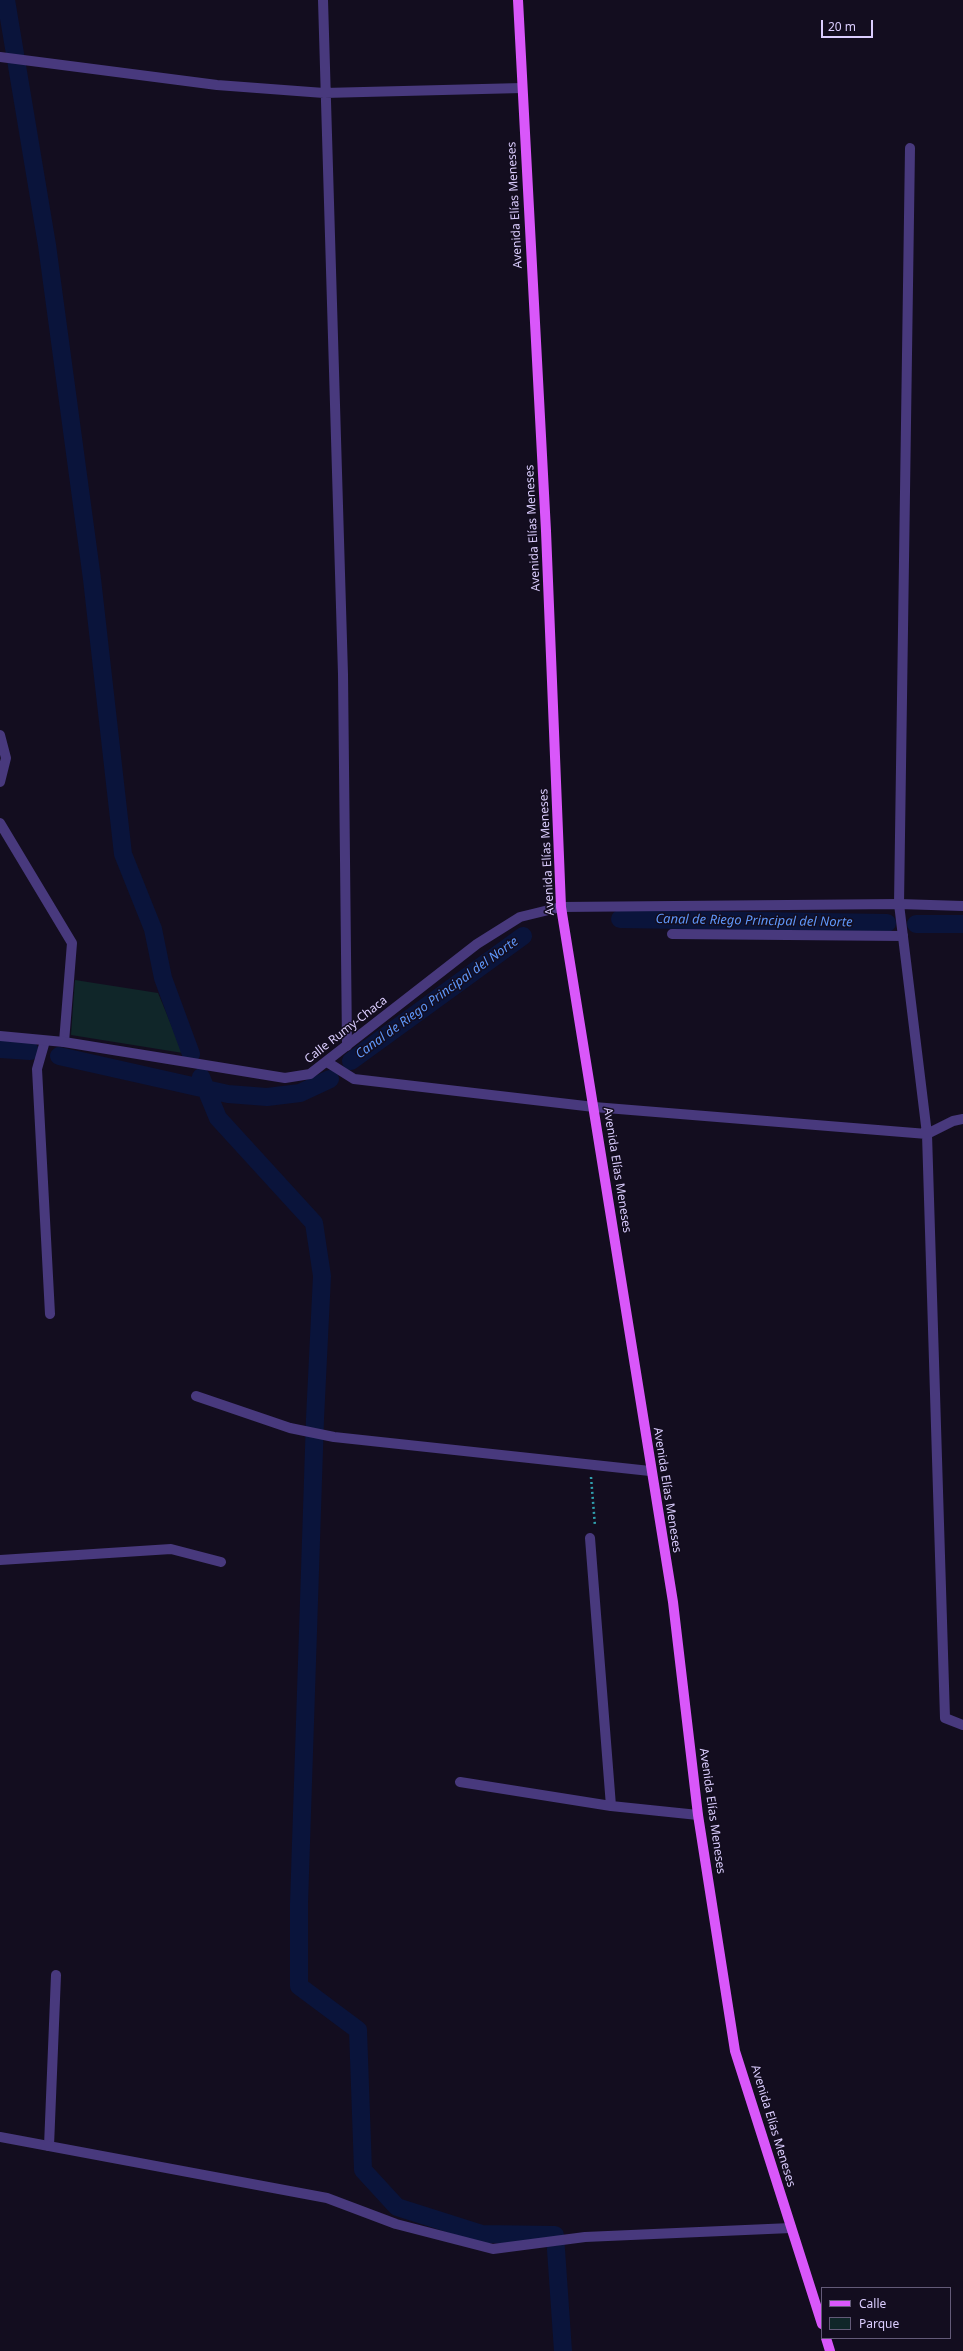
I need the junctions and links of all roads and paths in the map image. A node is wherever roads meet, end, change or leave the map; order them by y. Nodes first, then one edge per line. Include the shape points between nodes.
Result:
1 (323, 0) edge
2 (518, 0) edge
3 (1, 57) edge
4 (522, 88) junction
5 (324, 93) junction
6 (910, 148) dead end
7 (0, 735) edge
8 (0, 782) edge
9 (0, 823) edge
10 (899, 904) junction
11 (963, 906) edge
12 (561, 907) junction
13 (672, 934) dead end
14 (903, 936) junction
15 (0, 1036) edge
16 (45, 1041) junction
17 (64, 1042) junction
18 (347, 1046) junction
19 (327, 1062) junction
20 (594, 1107) junction
21 (963, 1120) edge
22 (927, 1134) junction
23 (50, 1314) dead end
24 (196, 1396) dead end
25 (589, 1465) junction
26 (650, 1471) junction
27 (590, 1538) joint
28 (0, 1560) edge
29 (221, 1562) dead end
30 (963, 1725) edge
31 (460, 1782) dead end
32 (611, 1806) junction
33 (698, 1815) junction
34 (56, 1975) dead end
35 (0, 2137) edge
36 (49, 2146) junction
37 (791, 2228) junction
38 (821, 2321) edge
39 (826, 2339) edge
40 (830, 2351) edge

1 - 5 street
2 - 4 main road, Avenida Elías Meneses
3 - 5 street via 217,86
4 - 5 street
4 - 12 main road, Avenida Elías Meneses via 546,531
5 - 18 street via 342,666
6 - 10 street
7 - 8 street via 6,758
9 - 17 street via 72,943
10 - 11 street, Calle Rumy-Chaca
10 - 12 street, Calle Rumy-Chaca
10 - 14 street
12 - 18 street, Calle Rumy-Chaca via 520,917 477,944
12 - 20 main road, Avenida Elías Meneses
13 - 14 street
14 - 22 street
15 - 16 street, Calle Rumy-Chaca
16 - 17 street, Calle Rumy-Chaca
16 - 23 street via 37,1069
17 - 19 street, Calle Rumy-Chaca via 285,1078 310,1074
18 - 19 street, Calle Rumy-Chaca
19 - 20 street via 354,1079
20 - 22 street
20 - 26 main road, Avenida Elías Meneses
21 - 22 street via 953,1121
22 - 30 street via 945,1718
24 - 25 street via 290,1428 334,1437
25 - 26 street
25 - 27 path via 595,1527
26 - 33 main road, Avenida Elías Meneses via 673,1602
27 - 32 street
28 - 29 street via 171,1549
31 - 32 street
32 - 33 street
33 - 37 main road, Avenida Elías Meneses via 735,2051
34 - 36 street
35 - 36 street
36 - 37 street via 327,2198 396,2224 493,2249 585,2237
37 - 38 main road, Avenida Elías Meneses
39 - 40 main road

